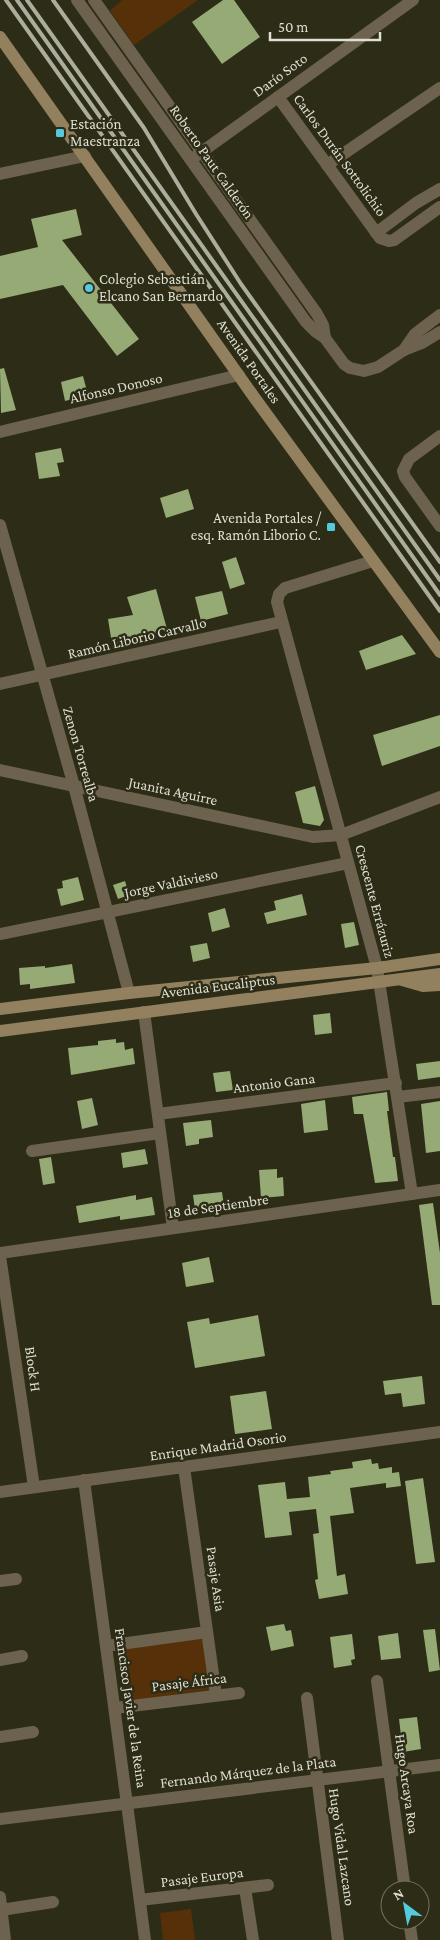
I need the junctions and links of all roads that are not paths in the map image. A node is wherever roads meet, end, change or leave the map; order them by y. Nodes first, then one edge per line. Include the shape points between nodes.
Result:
1 (77, 0) edge
2 (94, 0) edge
3 (413, 0) edge
4 (0, 37) edge
5 (440, 88) edge
6 (278, 97) junction
7 (202, 152) junction
8 (85, 156) junction
9 (190, 160) junction
10 (327, 165) junction
11 (0, 174) edge
12 (440, 189) edge
13 (440, 206) edge
14 (376, 233) junction
15 (440, 315) edge
16 (440, 332) edge
17 (325, 338) junction
18 (404, 350) junction
19 (239, 375) junction
20 (0, 432) edge
21 (440, 436) edge
22 (0, 525) edge
23 (440, 526) edge
24 (373, 561) junction
25 (281, 622) junction
26 (440, 652) edge
27 (42, 676) junction
28 (0, 684) edge
29 (0, 770) edge
30 (74, 786) junction
31 (440, 797) edge
32 (341, 835) junction
33 (348, 863) junction
34 (108, 912) junction
35 (0, 934) edge
36 (440, 959) edge
37 (376, 968) junction
38 (440, 974) edge
39 (398, 978) junction
40 (380, 982) junction
41 (440, 985) edge
42 (129, 993) junction
43 (0, 1009) edge
44 (144, 1012) junction
45 (0, 1031) edge
46 (396, 1083) junction
47 (440, 1092) edge
48 (398, 1097) junction
49 (158, 1114) junction
50 (160, 1133) junction
51 (32, 1151) dead end
52 (440, 1190) edge
53 (412, 1194) junction
54 (173, 1228) junction
55 (0, 1254) edge
56 (440, 1432) edge
57 (184, 1467) junction
58 (84, 1480) junction
59 (34, 1487) junction
60 (0, 1492) edge
61 (16, 1579) dead end
62 (0, 1581) edge
63 (207, 1632) junction
64 (106, 1646) junction
65 (22, 1656) dead end
66 (0, 1660) edge
67 (377, 1681) dead end
68 (238, 1693) dead end
69 (216, 1696) junction
70 (307, 1698) dead end
71 (114, 1708) junction
72 (33, 1732) dead end
73 (0, 1737) edge
74 (440, 1765) edge
75 (388, 1772) junction
76 (317, 1781) junction
77 (127, 1802) junction
78 (0, 1819) edge
79 (404, 1880) edge
80 (268, 1885) dead end
81 (245, 1888) junction
82 (140, 1900) junction
83 (53, 1902) dead end
84 (1, 1904) edge
85 (6, 1940) edge
86 (145, 1940) edge
87 (253, 1940) edge
88 (338, 1940) edge

1 - 9 street, Roberto Paut Calderón
2 - 7 street, Roberto Paut Calderón
3 - 6 street, Darío Soto
4 - 8 main road, Avenida Portales
5 - 10 street
6 - 7 street, Darío Soto
6 - 10 street, Carlos Durán Sottolichio
7 - 9 street, Darío Soto
7 - 17 street, Roberto Paut Calderón via 321,320
8 - 11 street
8 - 19 main road, Avenida Portales
9 - 17 street, Roberto Paut Calderón via 306,322
10 - 14 street, Carlos Durán Sottolichio
12 - 14 street
13 - 14 street via 394,240 384,240
15 - 18 street, Roberto Paut Calderón via 415,334
16 - 18 street, Roberto Paut Calderón
17 - 18 street, Roberto Paut Calderón via 344,364 357,371 378,367
19 - 20 street, Alfonso Donoso
19 - 24 main road, Avenida Portales
21 - 23 street via 409,459 402,471
22 - 27 street, Zenon Torrealba
24 - 25 street, Crescente Errázuriz via 285,588 277,602
24 - 26 main road, Avenida Portales
25 - 27 street, Ramón Liborio Carvallo
25 - 32 street, Crescente Errázuriz
27 - 28 street, Ramón Liborio Carvallo
27 - 30 street, Zenon Torrealba
29 - 30 street, Juanita Aguirre
30 - 32 street, Juanita Aguirre via 312,837
30 - 34 street, Zenon Torrealba
31 - 32 street, Juanita Aguirre
32 - 33 street, Crescente Errázuriz
33 - 34 street, Jorge Valdivieso
33 - 37 street, Crescente Errázuriz
34 - 35 street, Jorge Valdivieso
34 - 42 street, Zenon Torrealba
36 - 37 main road, Avenida Eucaliptus
37 - 40 street, Crescente Errázuriz
37 - 42 main road, Avenida Eucaliptus
38 - 39 main road, Avenida Eucaliptus
39 - 40 main road, Avenida Eucaliptus
39 - 41 main road via 418,985
40 - 44 main road, Avenida Eucaliptus
40 - 46 street, Crescente Errázuriz
42 - 43 main road, Avenida Eucaliptus
44 - 45 main road, Avenida Eucaliptus
44 - 49 street
46 - 48 street, Crescente Errázuriz
46 - 49 street, Antonio Gana
47 - 48 street
48 - 53 street, Crescente Errázuriz
49 - 50 street
50 - 51 street
50 - 54 street
52 - 53 street, 18 de Septiembre
53 - 54 street, 18 de Septiembre
54 - 55 street, 18 de Septiembre
55 - 59 street, Block H
56 - 57 street, Enrique Madrid Osorio
57 - 58 street, Enrique Madrid Osorio
57 - 63 street, Pasaje Asia
58 - 59 street, Enrique Madrid Osorio
58 - 64 street, Francisco Javier de la Reina
59 - 60 street, Enrique Madrid Osorio
61 - 62 street
63 - 64 street
63 - 69 street, Pasaje Asia
64 - 71 street, Francisco Javier de la Reina
65 - 66 street
67 - 75 street, Hugo Arcaya Roa
68 - 69 street, Pasaje África
69 - 71 street, Pasaje África
70 - 76 street, Hugo Vidal Lazcano
71 - 77 street, Francisco Javier de la Reina
72 - 73 street
74 - 75 street, Fernando Márquez de la Plata
75 - 76 street, Fernando Márquez de la Plata
75 - 79 street, Hugo Arcaya Roa
76 - 77 street, Fernando Márquez de la Plata
76 - 88 street, Hugo Vidal Lazcano
77 - 78 street, Fernando Márquez de la Plata
77 - 82 street, Francisco Javier de la Reina
80 - 81 street, Pasaje Europa
81 - 82 street, Pasaje Europa
81 - 87 street
82 - 86 street, Francisco Javier de la Reina
83 - 84 street
84 - 85 street

